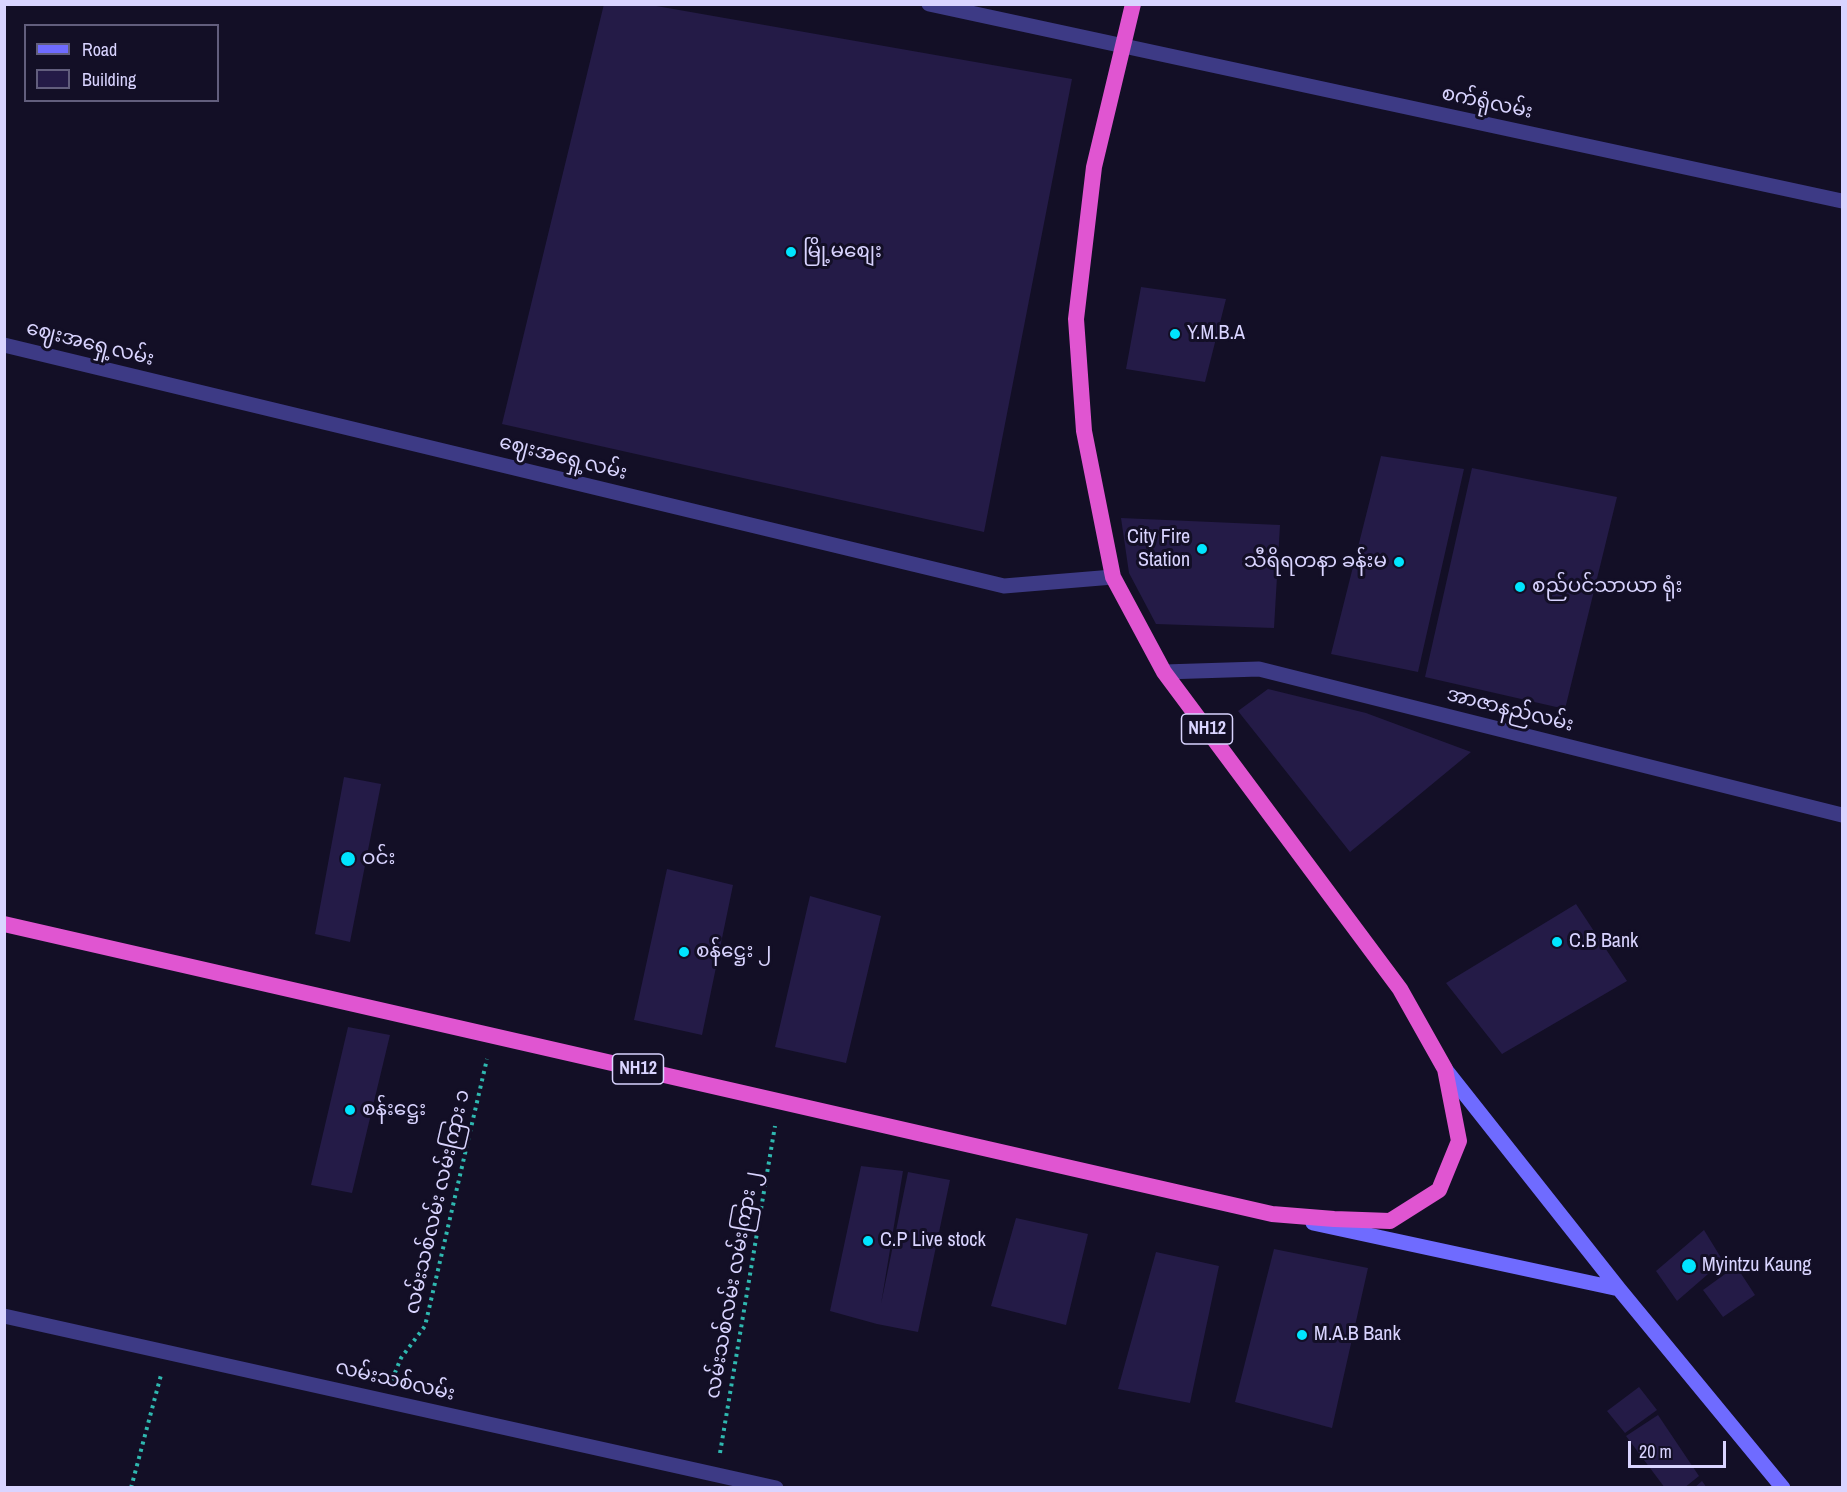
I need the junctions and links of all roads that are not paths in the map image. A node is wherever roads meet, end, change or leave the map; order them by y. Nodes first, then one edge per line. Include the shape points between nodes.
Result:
1 (928, 4) edge
2 (1133, 4) edge
3 (1123, 46) junction
4 (1842, 201) edge
5 (4, 345) edge
6 (1113, 577) junction
7 (1164, 672) junction
8 (1842, 815) edge
9 (4, 924) edge
10 (1445, 1069) junction
11 (1272, 1214) junction
12 (1619, 1289) junction
13 (4, 1316) edge
14 (776, 1488) edge
15 (1783, 1488) edge

1 - 3 street, စက်ရုံလမ်း
2 - 3 highway, NH12
3 - 4 street, စက်ရုံလမ်း
3 - 6 highway, NH12 via 1094,167 1076,320 1084,431
5 - 6 street, ဈေးအရှေ့လမ်း via 1005,586
6 - 7 highway, NH12
7 - 8 street, အာဇာနည်လမ်း via 1259,669
7 - 10 highway, NH12 via 1400,989
9 - 11 highway, NH12
10 - 11 highway, NH12 via 1459,1141 1439,1190 1390,1221
10 - 12 main road
11 - 12 main road
12 - 15 main road
13 - 14 street, လမ်းသစ်လမ်း

